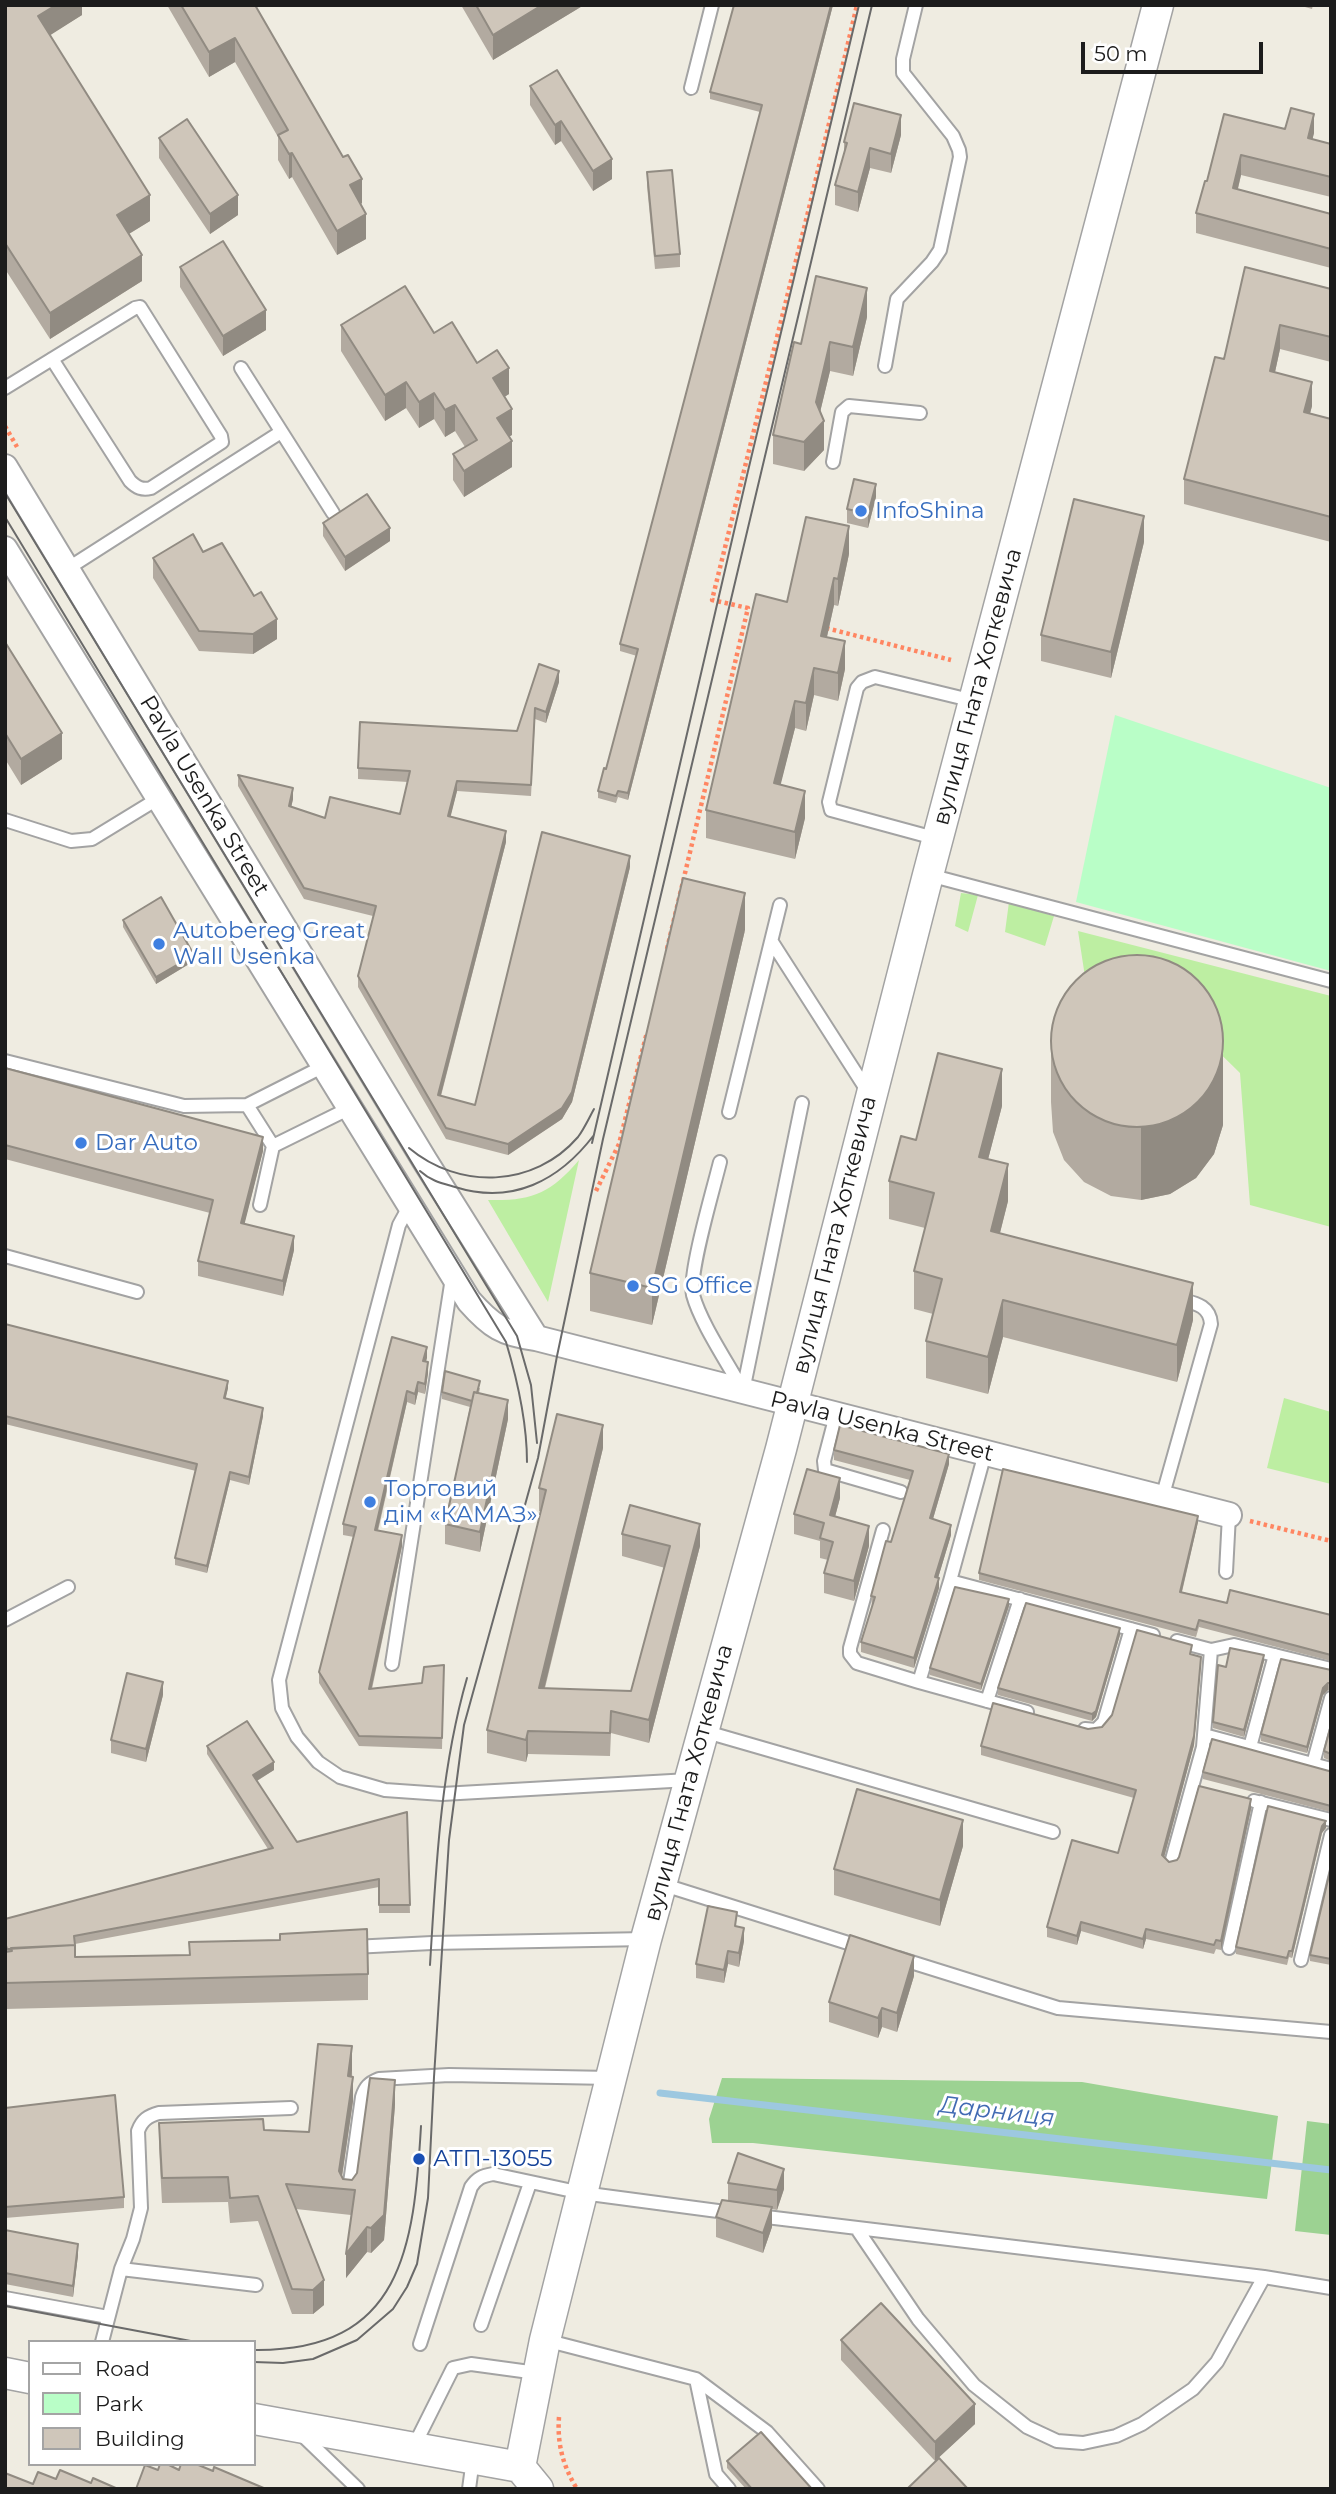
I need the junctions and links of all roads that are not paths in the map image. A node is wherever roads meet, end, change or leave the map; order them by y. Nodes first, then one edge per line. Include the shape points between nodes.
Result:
1 (712, 5) edge
2 (916, 5) edge
3 (1158, 5) edge
4 (691, 89) dead end
5 (52, 359) junction
6 (885, 366) dead end
7 (241, 368) dead end
8 (5, 388) edge
9 (920, 413) dead end
10 (281, 432) junction
11 (833, 462) dead end
12 (5, 467) edge
13 (333, 513) edge
14 (5, 549) edge
15 (67, 569) junction
16 (974, 701) junction
17 (159, 798) junction
18 (5, 820) edge
19 (938, 839) junction
20 (928, 875) junction
21 (780, 905) dead end
22 (772, 943) junction
23 (1331, 981) edge
24 (5, 1061) edge
25 (324, 1066) junction
26 (871, 1096) junction
27 (802, 1103) dead end
28 (247, 1105) junction
29 (350, 1108) junction
30 (729, 1112) dead end
31 (273, 1146) junction
32 (720, 1162) dead end
33 (260, 1205) dead end
34 (410, 1205) junction
35 (5, 1256) edge
36 (453, 1275) junction
37 (137, 1292) dead end
38 (1172, 1297) edge
39 (536, 1338) junction
40 (743, 1391) junction
41 (792, 1404) junction
42 (836, 1415) junction
43 (985, 1453) junction
44 (901, 1492) dead end
45 (1161, 1498) junction
46 (1229, 1516) joint
47 (883, 1531) dead end
48 (1226, 1572) dead end
49 (950, 1581) junction
50 (68, 1587) dead end
51 (1020, 1599) junction
52 (5, 1620) edge
53 (1131, 1629) junction
54 (1210, 1650) junction
55 (1275, 1655) junction
56 (392, 1664) dead end
57 (1331, 1669) edge
58 (919, 1682) junction
59 (1331, 1698) edge
60 (987, 1701) junction
61 (1039, 1716) edge
62 (1077, 1727) edge
63 (702, 1731) junction
64 (1204, 1735) junction
65 (1250, 1747) junction
66 (1313, 1764) junction
67 (1331, 1769) edge
68 (689, 1780) junction
69 (1238, 1797) edge
70 (1261, 1802) junction
71 (1331, 1820) edge
72 (1053, 1832) dead end
73 (1331, 1835) edge
74 (1171, 1863) edge
75 (661, 1884) junction
76 (646, 1939) junction
77 (335, 1948) edge
78 (1229, 1948) dead end
79 (873, 1950) edge
80 (886, 1954) edge
81 (1301, 1960) dead end
82 (1331, 2032) edge
83 (612, 2078) junction
84 (291, 2108) dead end
85 (530, 2183) junction
86 (582, 2193) junction
87 (348, 2197) edge
88 (857, 2229) junction
89 (121, 2269) junction
90 (1264, 2277) junction
91 (256, 2285) dead end
92 (1331, 2288) edge
93 (5, 2298) edge
94 (108, 2317) junction
95 (481, 2325) dead end
96 (102, 2340) edge
97 (545, 2340) junction
98 (420, 2344) dead end
99 (5, 2373) edge
100 (537, 2373) junction
101 (28, 2378) edge
102 (696, 2379) junction
103 (256, 2419) edge
104 (295, 2427) junction
105 (413, 2448) junction
106 (473, 2459) junction
107 (716, 2474) junction
108 (529, 2478) edge
109 (358, 2489) edge
110 (469, 2489) edge
111 (720, 2489) edge
112 (729, 2489) edge
113 (818, 2489) edge

1 - 4 lane
2 - 6 lane via 903,73 953,136 960,157 940,250 897,299
3 - 16 street, вулиця Гната Хоткевича
5 - 5 lane via 140,307 222,442 151,488 136,487
5 - 8 lane
7 - 10 lane
9 - 11 lane via 849,406 842,412
10 - 13 lane
10 - 15 lane
12 - 15 street, Pavla Usenka Street
14 - 17 street, Pavla Usenka Street
15 - 39 street, Pavla Usenka Street
16 - 19 street, вулиця Гната Хоткевича
16 - 19 lane via 875,677 858,688 829,802 831,810
17 - 18 lane via 93,839 71,841
17 - 25 street, Pavla Usenka Street
19 - 20 street, вулиця Гната Хоткевича
20 - 23 lane
20 - 26 street, вулиця Гната Хоткевича
21 - 22 lane
22 - 26 lane
22 - 30 lane
24 - 28 lane via 184,1106
25 - 28 lane
25 - 29 street, Pavla Usenka Street
26 - 41 street, вулиця Гната Хоткевича
27 - 40 lane
28 - 31 lane
29 - 31 lane
29 - 34 street, Pavla Usenka Street
31 - 33 lane
32 - 40 lane via 693,1293
34 - 36 street, Pavla Usenka Street
34 - 68 lane via 398,1225 279,1680 282,1708 297,1737 318,1762 340,1777 385,1790 442,1794
35 - 37 lane
36 - 39 street, Pavla Usenka Street via 469,1301 499,1329
36 - 56 lane
38 - 45 lane via 1206,1308 1211,1324
39 - 40 street, Pavla Usenka Street
40 - 41 street, Pavla Usenka Street
41 - 42 street, Pavla Usenka Street
41 - 63 street, вулиця Гната Хоткевича
42 - 43 street, Pavla Usenka Street
42 - 44 lane via 825,1470
43 - 45 street, Pavla Usenka Street
43 - 49 lane
45 - 46 street, Pavla Usenka Street
46 - 48 lane
47 - 58 lane via 849,1654 857,1663
49 - 51 lane
49 - 58 lane
50 - 52 lane
51 - 53 lane
51 - 60 lane
53 - 54 lane
53 - 62 lane via 1104,1722 1096,1730
54 - 55 lane via 1234,1644
54 - 64 lane
55 - 57 lane
55 - 65 lane
58 - 60 lane
59 - 66 lane
60 - 61 lane
63 - 68 street, вулиця Гната Хоткевича
63 - 72 lane
64 - 65 lane
64 - 74 lane via 1198,1786
65 - 66 lane
66 - 67 lane
68 - 75 street, вулиця Гната Хоткевича
69 - 70 lane
70 - 71 lane
70 - 78 lane
73 - 81 lane
75 - 76 street, вулиця Гната Хоткевича
75 - 79 lane
76 - 77 lane
76 - 83 street, вулиця Гната Хоткевича
80 - 82 lane via 1058,2008
83 - 86 street, вулиця Гната Хоткевича
83 - 87 lane via 449,2075 370,2082 362,2097
84 - 89 lane via 149,2116 138,2131 141,2208
85 - 86 lane
85 - 95 lane
85 - 98 lane via 493,2174 471,2187
86 - 88 lane
86 - 97 street, вулиця Гната Хоткевича
88 - 90 lane
88 - 90 lane via 918,2319 974,2385 1027,2427 1057,2441 1116,2436 1193,2389 1217,2362
89 - 91 lane
89 - 94 lane
90 - 92 lane
93 - 94 lane
94 - 96 lane
97 - 100 street, вулиця Гната Хоткевича
97 - 102 lane
99 - 101 street
100 - 105 lane via 471,2364 453,2368
100 - 108 street, вулиця Гната Хоткевича
102 - 107 lane
102 - 113 lane via 767,2431
103 - 104 street
104 - 105 street
104 - 109 lane
105 - 106 street
106 - 108 street
106 - 110 lane
107 - 111 lane
107 - 112 lane

